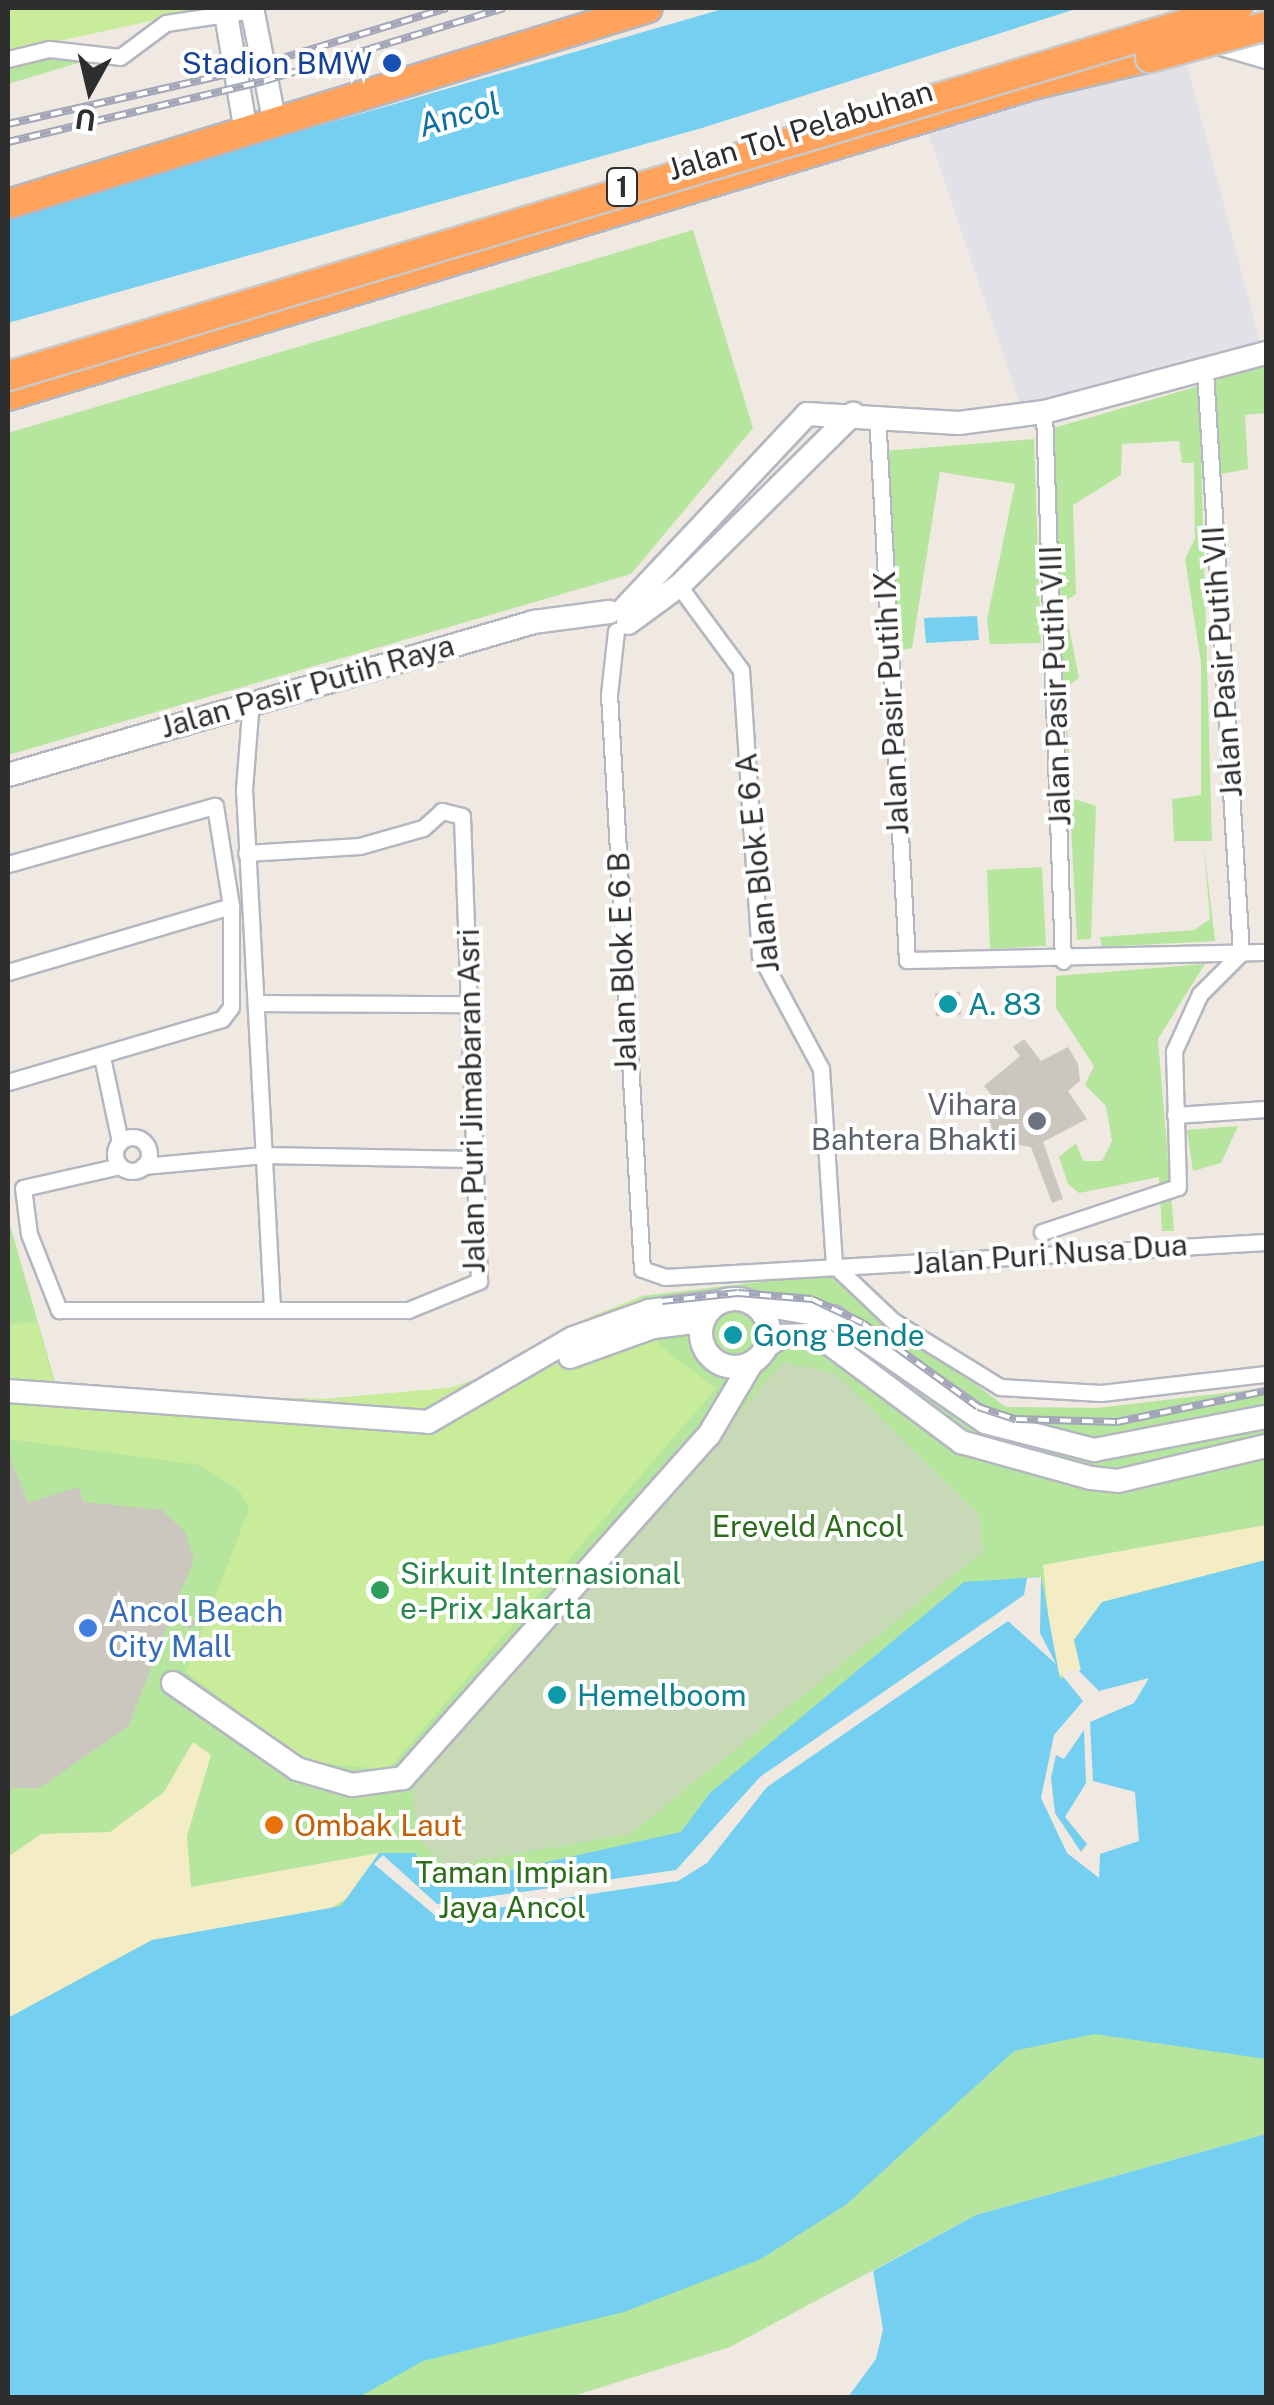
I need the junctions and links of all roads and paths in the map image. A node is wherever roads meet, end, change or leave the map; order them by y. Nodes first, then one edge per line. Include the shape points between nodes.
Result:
1 (648, 8) edge
2 (1194, 8) edge
3 (1238, 8) edge
4 (252, 9) edge
5 (226, 11) edge
6 (1267, 32) edge
7 (1205, 39) junction
8 (1165, 50) junction
9 (1266, 57) edge
10 (8, 58) edge
11 (275, 124) junction
12 (246, 132) junction
13 (8, 204) edge
14 (1266, 353) edge
15 (1204, 371) junction
16 (8, 374) edge
17 (8, 399) edge
18 (1044, 412) junction
19 (853, 414) junction
20 (877, 414) junction
21 (728, 502) junction
22 (750, 517) junction
23 (679, 586) junction
24 (619, 619) junction
25 (252, 700) junction
26 (8, 775) edge
27 (246, 853) junction
28 (8, 864) edge
29 (231, 906) junction
30 (1266, 952) edge
31 (1240, 953) junction
32 (1064, 961) junction
33 (8, 972) edge
34 (256, 1003) junction
35 (465, 1004) junction
36 (102, 1057) junction
37 (8, 1082) edge
38 (1266, 1109) edge
39 (120, 1113) junction
40 (1175, 1115) junction
41 (137, 1138) junction
42 (120, 1142) junction
43 (264, 1155) junction
44 (474, 1159) junction
45 (120, 1166) junction
46 (143, 1166) junction
47 (1042, 1232) dead end
48 (1266, 1242) edge
49 (834, 1264) junction
50 (664, 1277) joint
51 (720, 1302) junction
52 (751, 1303) junction
53 (272, 1306) junction
54 (702, 1321) junction
55 (767, 1346) junction
56 (741, 1366) junction
57 (1266, 1374) edge
58 (9, 1389) edge
59 (457, 1407) junction
60 (1266, 1416) edge
61 (1266, 1446) edge
62 (175, 1679) dead end

1 - 11 highway
2 - 7 highway
3 - 16 highway, Jalan Tol Pelabuhan / 1, bridge
4 - 5 street
4 - 11 street
5 - 10 street via 166,23 120,57 49,49
5 - 12 street
6 - 7 highway, 1
6 - 8 highway, Jalan Tol Pelabuhan / 1, bridge
7 - 8 highway
7 - 9 street
8 - 16 highway via 838,115
8 - 17 highway, Jalan Tol Pelabuhan / 1
11 - 12 highway
12 - 13 highway
14 - 15 street
15 - 18 street
15 - 31 street, Jalan Pasir Putih VII
18 - 20 street via 960,422
18 - 32 street, Jalan Pasir Putih VIII
19 - 20 street
19 - 21 street via 806,414
19 - 22 street, Jalan Pasir Putih Raya
20 - 32 street, Jalan Pasir Putih IX via 905,952 914,966
21 - 22 street
21 - 24 street
22 - 23 street, Jalan Pasir Putih Raya
23 - 24 street, Jalan Pasir Putih Raya
23 - 49 street, Jalan Blok E 6 A via 741,670 760,955 821,1069
24 - 25 street, Jalan Pasir Putih Raya via 534,622
24 - 50 street, Jalan Blok E 6 B via 609,694 630,1152 638,1256 642,1269
25 - 26 street, Jalan Pasir Putih Raya
25 - 27 street
27 - 34 street
27 - 35 street, Jalan Puri Jimabaran Asri via 360,846 424,828 449,808 467,835
28 - 29 street via 211,804
29 - 33 street
29 - 36 street via 229,1016
30 - 31 street
31 - 32 street
31 - 40 street via 1182,1024
34 - 35 street
34 - 43 street
35 - 44 street, Jalan Puri Jimabaran Asri
36 - 37 street
36 - 39 street
38 - 40 street
39 - 41 street
39 - 42 street
40 - 47 street via 1174,1191
41 - 42 street
41 - 46 street via 147,1147
42 - 45 street
43 - 44 street
43 - 46 street
43 - 53 street
44 - 53 street, Jalan Puri Jimabaran Asri via 481,1274 472,1291 408,1310
45 - 46 street
45 - 53 street, Jalan Puri Jimabaran Asri via 30,1181 22,1193 29,1234 60,1310
48 - 49 street, Jalan Puri Nusa Dua
49 - 50 street, Jalan Puri Nusa Dua
49 - 57 street, Jalan Puri Nusa Dua via 893,1321 1000,1387 1101,1393
51 - 52 street
51 - 54 street
51 - 59 street via 649,1311 573,1338
52 - 55 street via 767,1322
52 - 60 street via 833,1318 985,1422 1094,1450
54 - 56 street via 703,1348
54 - 59 street via 584,1350
55 - 56 street
55 - 61 street via 781,1336 818,1335 962,1442 1091,1478 1143,1476
56 - 62 street via 709,1435 403,1778 352,1785 297,1769
58 - 59 street via 428,1422

